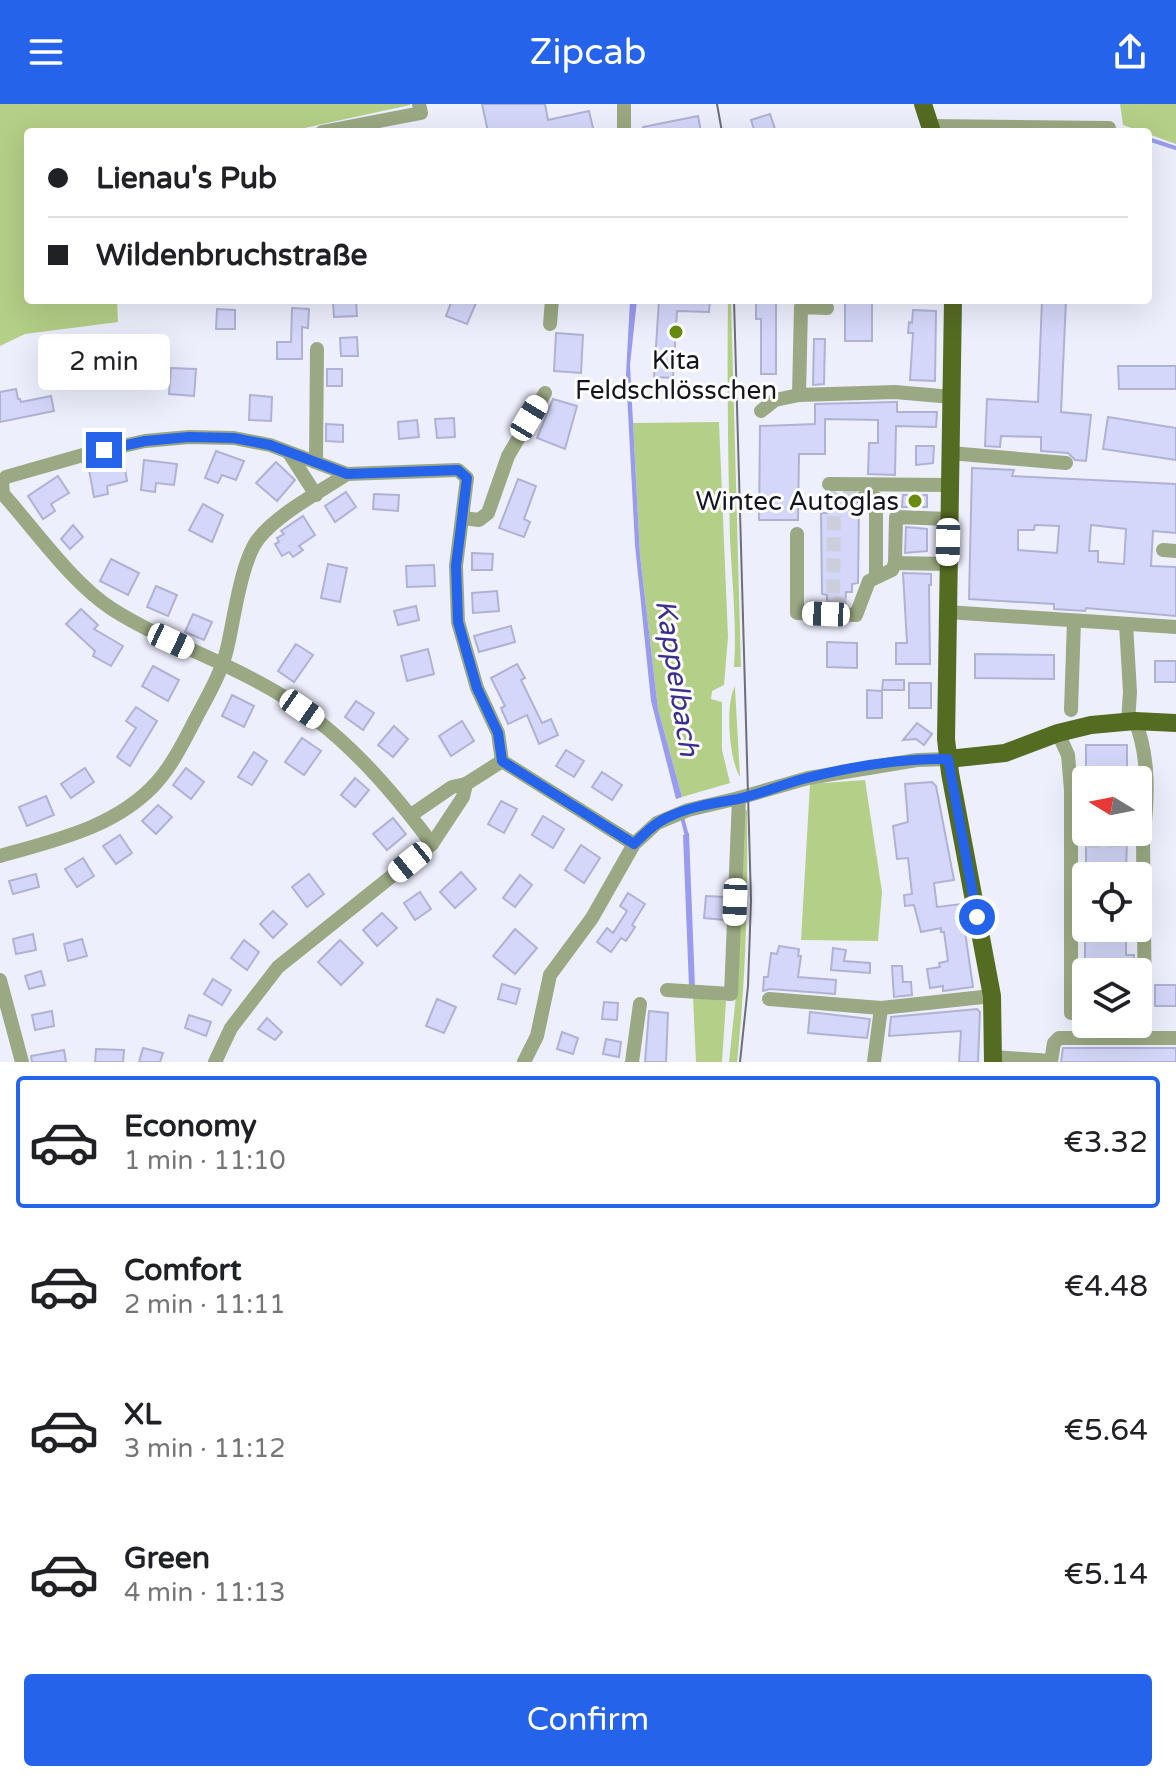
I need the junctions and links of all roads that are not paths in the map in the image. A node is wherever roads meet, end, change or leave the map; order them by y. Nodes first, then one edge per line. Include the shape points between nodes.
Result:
1 (419, 104) edge
2 (624, 104) edge
3 (923, 104) edge
4 (343, 128) edge
5 (624, 128) edge
6 (931, 128) edge
7 (552, 304) edge
8 (953, 304) edge
9 (827, 308) dead end
10 (550, 324) dead end
11 (317, 349) dead end
12 (545, 393) dead end
13 (799, 395) junction
14 (952, 397) junction
15 (761, 411) dead end
16 (289, 453) junction
17 (950, 453) junction
18 (316, 462) junction
19 (1066, 463) dead end
20 (347, 474) junction
21 (829, 484) dead end
22 (950, 485) junction
23 (316, 495) junction
24 (869, 498) dead end
25 (463, 518) junction
26 (949, 519) junction
27 (797, 534) dead end
28 (895, 563) junction
29 (948, 564) junction
30 (876, 577) junction
31 (947, 612) junction
32 (1074, 621) junction
33 (1126, 624) junction
34 (1176, 627) edge
35 (223, 665) junction
36 (1071, 710) dead end
37 (1132, 722) junction
38 (1176, 723) edge
39 (1058, 733) junction
40 (948, 759) junction
41 (502, 761) junction
42 (1145, 766) edge
43 (466, 784) junction
44 (739, 798) junction
45 (411, 815) junction
46 (432, 844) junction
47 (634, 844) junction
48 (1143, 846) edge
49 (0, 856) edge
50 (1144, 958) edge
51 (0, 980) edge
52 (674, 991) dead end
53 (992, 996) junction
54 (769, 999) dead end
55 (640, 1004) dead end
56 (881, 1008) junction
57 (1071, 1013) dead end
58 (1176, 1038) edge
59 (994, 1060) edge
60 (1051, 1061) edge
61 (22, 1062) edge
62 (215, 1062) edge
63 (524, 1062) edge
64 (632, 1062) edge
65 (874, 1062) edge

1 - 4 street via 421,113
2 - 5 street
3 - 6 main road
7 - 10 street
8 - 14 main road
9 - 13 street via 801,307
11 - 18 street
12 - 25 street via 508,456 488,513 479,520
13 - 14 street via 895,392
13 - 15 street via 775,400
14 - 17 main road
16 - 18 street
16 - 23 street
16 - 35 street via 234,438 145,441 2,482 3,494 81,583 110,608
17 - 19 street
17 - 22 main road
18 - 20 street
20 - 23 street
20 - 25 street via 458,470 467,478
21 - 22 street
22 - 26 main road
23 - 35 street via 258,539 247,560
24 - 30 street
25 - 41 street via 456,566 458,622 477,688 498,733
26 - 28 street via 896,517
26 - 29 main road
27 - 30 street via 797,613 856,615 852,606
28 - 29 street
28 - 30 street
29 - 31 main road
31 - 32 street
31 - 40 main road
32 - 33 street
32 - 36 street
33 - 34 street
33 - 37 street
35 - 45 street via 327,727 372,768
35 - 49 street via 179,751 131,807 97,825
37 - 38 main road
37 - 39 main road
37 - 42 street via 1144,743
39 - 40 main road via 1005,753
39 - 57 street via 1068,755 1079,841
40 - 44 street via 816,776
40 - 53 main road
41 - 43 street
41 - 47 street
43 - 45 street via 452,787
43 - 46 street
44 - 47 street via 681,812 657,823
44 - 52 street via 731,994
45 - 46 street
46 - 62 street via 278,967 231,1028
47 - 63 street via 592,918 550,975 537,1036
48 - 50 street
51 - 61 street
53 - 56 street
53 - 59 main road
54 - 56 street
55 - 64 street
56 - 65 street
58 - 60 street via 1059,1038
59 - 60 street

